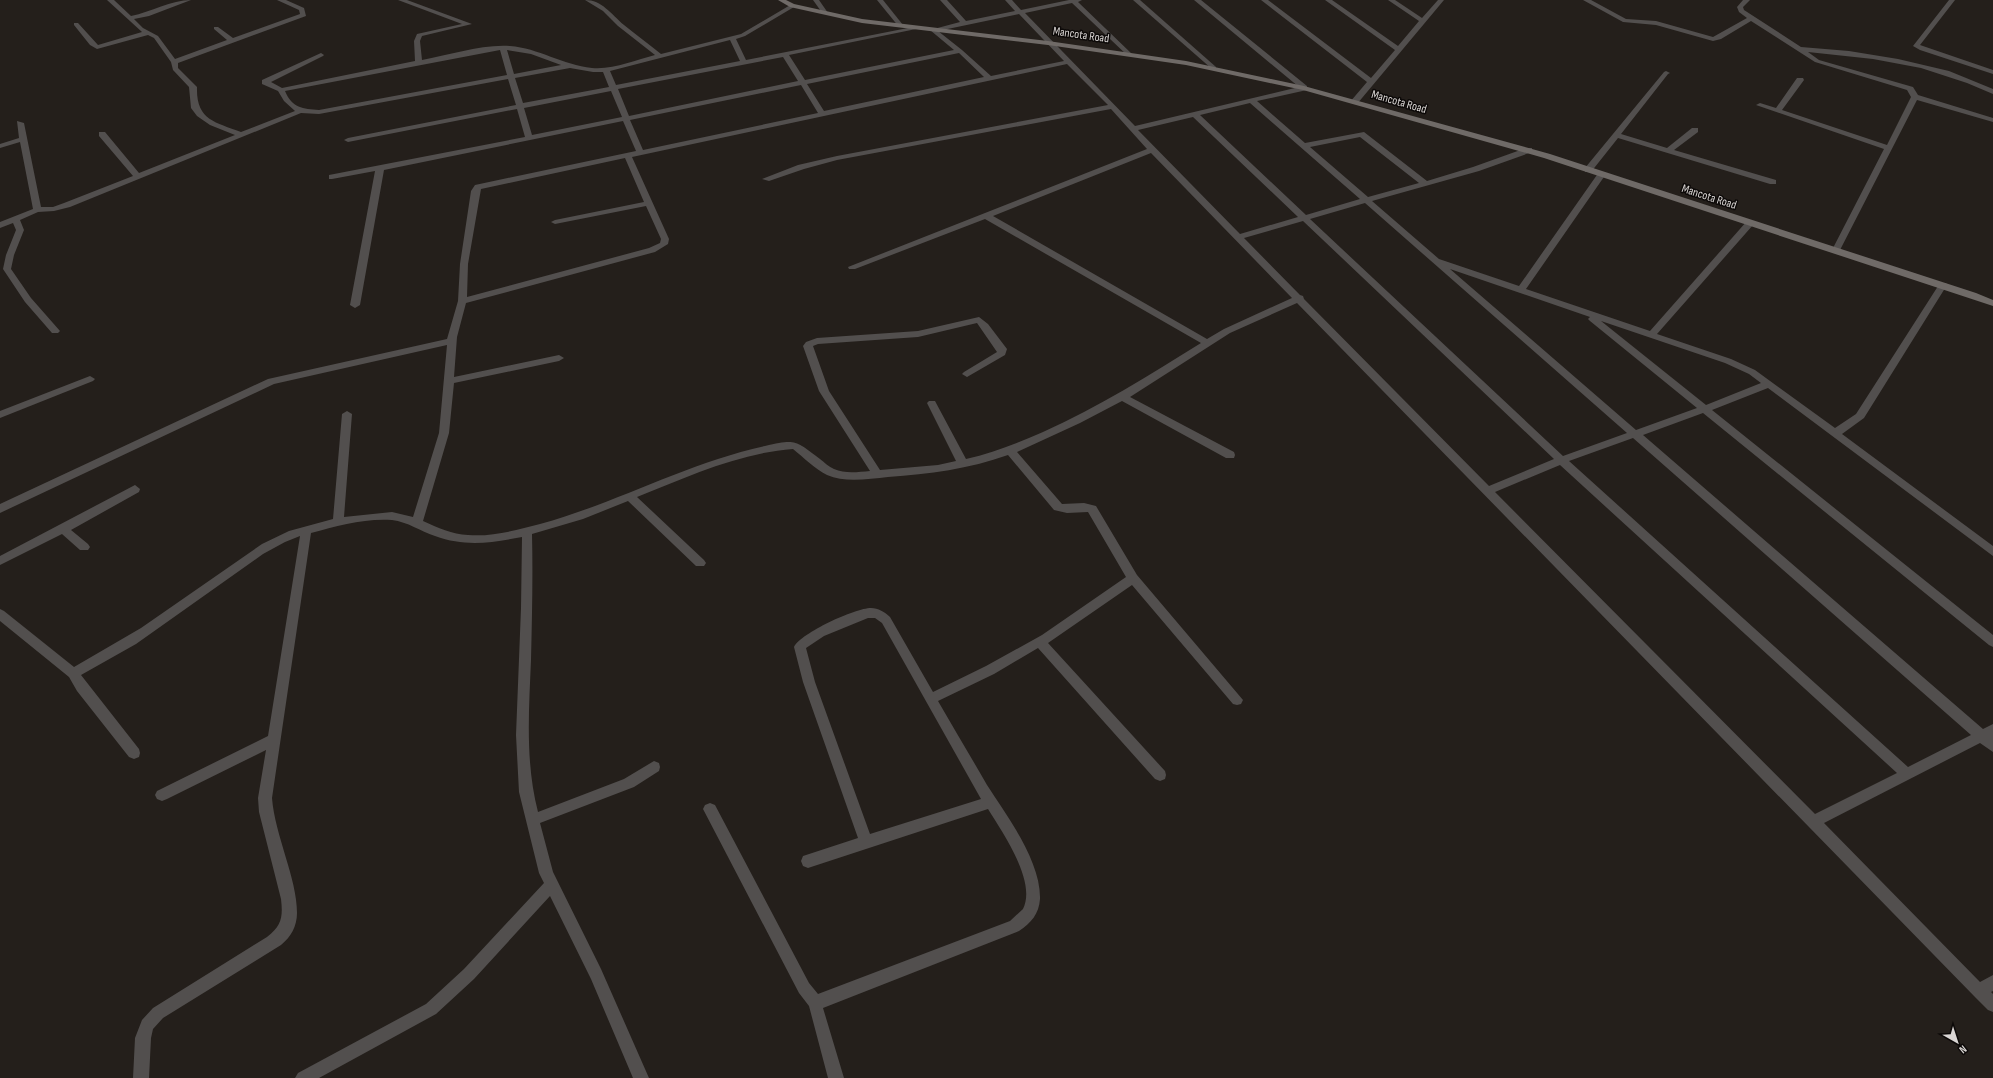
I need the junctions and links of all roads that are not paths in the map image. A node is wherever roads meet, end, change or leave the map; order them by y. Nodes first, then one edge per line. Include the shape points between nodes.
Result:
1 (110, 0) edge
2 (188, 0) edge
3 (280, 0) edge
4 (401, 0) edge
5 (588, 0) edge
6 (781, 0) edge
7 (816, 0) edge
8 (880, 0) edge
9 (943, 0) edge
10 (1008, 0) edge
11 (1074, 0) edge
12 (1136, 0) edge
13 (1197, 0) edge
14 (1264, 0) edge
15 (1328, 0) edge
16 (1392, 0) edge
17 (1441, 0) edge
18 (1586, 0) edge
19 (1747, 0) edge
20 (1952, 0) edge
21 (792, 6) junction
22 (1018, 11) junction
23 (825, 13) junction
24 (129, 18) junction
25 (1751, 18) junction
26 (1423, 21) junction
27 (964, 23) junction
28 (76, 24) dead end
29 (901, 26) junction
30 (216, 28) dead end
31 (918, 28) junction
32 (933, 30) junction
33 (148, 33) junction
34 (732, 38) junction
35 (232, 42) junction
36 (1048, 43) junction
37 (503, 48) junction
38 (1398, 49) junction
39 (1798, 49) junction
40 (960, 51) junction
41 (785, 54) junction
42 (321, 55) dead end
43 (1130, 55) junction
44 (661, 57) junction
45 (174, 62) junction
46 (744, 62) junction
47 (1067, 62) junction
48 (419, 63) junction
49 (568, 66) junction
50 (1214, 68) junction
51 (606, 70) junction
52 (1992, 71) edge
53 (1666, 73) dead end
54 (511, 77) junction
55 (989, 78) junction
56 (1800, 80) dead end
57 (803, 82) junction
58 (1371, 82) junction
59 (613, 88) junction
60 (1304, 88) junction
61 (281, 90) junction
62 (1993, 92) edge
63 (1915, 97) junction
64 (1251, 100) junction
65 (1354, 102) junction
66 (1112, 106) junction
67 (1760, 106) dead end
68 (520, 107) junction
69 (300, 111) junction
70 (1777, 111) junction
71 (822, 114) junction
72 (1194, 114) junction
73 (625, 119) junction
74 (1993, 120) edge
75 (20, 123) dead end
76 (1133, 129) junction
77 (1694, 130) dead end
78 (102, 134) dead end
79 (240, 134) junction
80 (1616, 135) junction
81 (529, 138) junction
82 (23, 139) junction
83 (348, 140) dead end
84 (0, 146) edge
85 (1304, 146) junction
86 (1889, 148) junction
87 (1152, 150) junction
88 (1529, 150) junction
89 (1668, 151) junction
90 (640, 152) junction
91 (628, 155) junction
92 (380, 168) junction
93 (1588, 170) junction
94 (1602, 174) junction
95 (138, 177) junction
96 (332, 177) dead end
97 (766, 179) dead end
98 (1773, 182) dead end
99 (1425, 184) junction
100 (1366, 201) junction
101 (649, 203) junction
102 (37, 210) junction
103 (986, 216) junction
104 (1305, 218) junction
105 (15, 219) junction
106 (555, 222) dead end
107 (1750, 223) junction
108 (0, 224) edge
109 (1238, 237) junction
110 (1836, 250) junction
111 (1436, 261) junction
112 (852, 267) dead end
113 (1943, 285) junction
114 (1520, 291) junction
115 (1300, 298) junction
116 (462, 301) junction
117 (1993, 303) edge
118 (355, 305) dead end
119 (1586, 314) junction
120 (55, 331) dead end
121 (1651, 335) junction
122 (452, 341) junction
123 (1207, 343) junction
124 (559, 358) dead end
125 (967, 374) dead end
126 (90, 379) dead end
127 (450, 381) junction
128 (1769, 384) junction
129 (1122, 397) junction
130 (932, 403) dead end
131 (1703, 410) junction
132 (347, 414) dead end
133 (0, 415) edge
134 (1834, 433) junction
135 (1634, 434) junction
136 (1010, 451) junction
137 (1230, 455) dead end
138 (1561, 460) junction
139 (963, 464) junction
140 (878, 475) junction
141 (135, 489) dead end
142 (1488, 491) junction
143 (630, 497) junction
144 (0, 509) edge
145 (338, 521) junction
146 (417, 522) junction
147 (63, 529) junction
148 (306, 530) junction
149 (527, 533) junction
150 (84, 547) dead end
151 (1993, 552) edge
152 (0, 561) edge
153 (700, 563) dead end
154 (1133, 578) junction
155 (0, 614) edge
156 (1040, 642) junction
157 (1993, 642) edge
158 (73, 673) junction
159 (930, 700) junction
160 (1237, 700) dead end
161 (1987, 733) edge
162 (273, 740) junction
163 (1993, 746) edge
164 (134, 753) dead end
165 (654, 767) dead end
166 (1907, 774) junction
167 (1160, 775) dead end
168 (162, 795) dead end
169 (990, 802) junction
170 (710, 809) dead end
171 (533, 820) junction
172 (1813, 822) junction
173 (866, 842) junction
174 (808, 861) dead end
175 (552, 884) junction
176 (1993, 982) edge
177 (1979, 991) junction
178 (816, 1004) junction
179 (1993, 1005) edge
180 (306, 1077) edge
181 (141, 1078) edge
182 (641, 1078) edge
183 (836, 1078) edge

1 - 24 street
2 - 24 street via 147,15
3 - 35 street via 302,9 304,15
4 - 48 street via 469,24 418,35
5 - 44 street via 605,10
6 - 21 main road, Mancota Road
7 - 23 street
8 - 29 street
9 - 27 street
10 - 22 street
11 - 22 street
11 - 43 street
12 - 50 street
13 - 60 street
14 - 58 street
15 - 38 street
16 - 26 street
17 - 26 street
18 - 25 street via 1625,21 1656,23 1713,39 1719,38
19 - 25 street via 1739,10
20 - 52 street via 1916,46
21 - 23 main road, Mancota Road
21 - 34 street
22 - 27 street
22 - 36 street
23 - 29 main road, Mancota Road via 862,22
24 - 33 street
25 - 39 street
26 - 38 street
27 - 32 street
28 - 33 street via 92,44 97,46
29 - 31 main road, Mancota Road
30 - 35 street
31 - 32 main road, Mancota Road
31 - 41 street
32 - 36 main road, Mancota Road
32 - 40 street
33 - 45 street via 162,43
34 - 44 street
34 - 46 street
35 - 45 street
36 - 43 main road, Mancota Road
36 - 47 street
37 - 48 street
37 - 49 street via 535,54
37 - 54 street
38 - 58 street
39 - 62 street via 1846,52 1922,64
39 - 63 street via 1821,62 1910,89
40 - 55 street
40 - 57 street
41 - 46 street
41 - 57 street
42 - 61 street via 265,82
43 - 50 main road, Mancota Road
44 - 51 street
45 - 79 street via 176,69 192,87 192,105 199,115 205,120
46 - 59 street
47 - 55 street
47 - 66 street
48 - 61 street
49 - 51 street via 593,72
49 - 54 street
50 - 60 main road, Mancota Road
51 - 59 street
53 - 80 street
54 - 68 street
54 - 69 street via 319,112
55 - 71 street
56 - 70 street
57 - 71 street
57 - 73 street
58 - 65 street
59 - 68 street
59 - 73 street
60 - 64 street
60 - 65 main road, Mancota Road
61 - 69 street via 288,102
63 - 74 street
63 - 86 street
64 - 72 street
64 - 85 street
65 - 88 main road, Mancota Road
66 - 76 street
66 - 97 street via 818,162
67 - 70 street
68 - 81 street
68 - 83 street
69 - 79 street
70 - 86 street
71 - 90 street
72 - 76 street
72 - 104 street
73 - 81 street
73 - 90 street
75 - 82 street
76 - 87 street
77 - 89 street
78 - 95 street
79 - 95 street
80 - 89 street
80 - 93 street
81 - 92 street
82 - 84 street
82 - 102 street
85 - 99 street via 1361,134
85 - 100 street
86 - 110 street
87 - 103 street
87 - 109 street
88 - 93 main road, Mancota Road
88 - 99 street
89 - 98 street
90 - 91 street
91 - 101 street
91 - 116 street via 478,188 475,191 464,264
92 - 96 street
92 - 118 street
93 - 94 main road, Mancota Road
94 - 107 main road, Mancota Road
94 - 114 street
95 - 102 street via 67,205
99 - 100 street
100 - 104 street
100 - 111 street
101 - 106 street
101 - 116 street via 665,239 660,247
102 - 105 street
103 - 112 street
103 - 123 street
104 - 109 street
104 - 138 street
105 - 108 street
105 - 120 street via 20,230 7,269 28,300
107 - 110 main road, Mancota Road
107 - 121 street
109 - 115 street
110 - 113 main road, Mancota Road
111 - 114 street
111 - 135 street
113 - 117 main road, Mancota Road
113 - 134 street via 1860,416 1850,425
114 - 119 street
115 - 123 street via 1247,321
115 - 142 street
116 - 122 street
119 - 121 street
119 - 131 street
121 - 128 street via 1741,366
122 - 127 street
122 - 144 street via 311,371 259,386
123 - 129 street
124 - 127 street
125 - 140 street via 1002,353 1002,349 979,320 918,334 816,341 809,344 824,391
126 - 133 street
127 - 146 street via 444,433
128 - 131 street
128 - 134 street
129 - 136 street via 1057,431
129 - 137 street
130 - 139 street
131 - 135 street
131 - 157 street
132 - 145 street
134 - 151 street
135 - 138 street
135 - 161 street
136 - 139 street
136 - 154 street via 1058,507 1066,510 1088,507 1092,509
138 - 142 street
138 - 166 street
139 - 140 street
140 - 143 street via 838,475 830,472 795,445 783,445 701,468
141 - 147 street
142 - 172 street
143 - 149 street
143 - 153 street
145 - 146 street via 395,516
145 - 148 street
146 - 149 street via 447,536 467,540
147 - 150 street
147 - 152 street
148 - 158 street via 281,539 257,552 137,637
148 - 162 street
149 - 171 street via 522,735 526,792
154 - 156 street
154 - 160 street
155 - 158 street
156 - 159 street
156 - 167 street
158 - 164 street via 81,687
159 - 169 street
159 - 173 street via 886,620 880,614 867,613 801,643 801,657 809,682
161 - 163 street
161 - 166 street
162 - 168 street
162 - 181 street via 265,811 289,899 290,915 287,926 279,937 266,946 158,1013 147,1025 143,1038
165 - 171 street via 629,783
166 - 172 street
169 - 173 street
169 - 178 street via 1016,844 1032,884 1031,912 1014,926 823,999
170 - 178 street via 804,988
171 - 175 street via 546,873
172 - 177 street
173 - 174 street
175 - 180 street via 469,974 431,1009
175 - 182 street via 596,974
176 - 177 street
177 - 179 street
178 - 183 street

